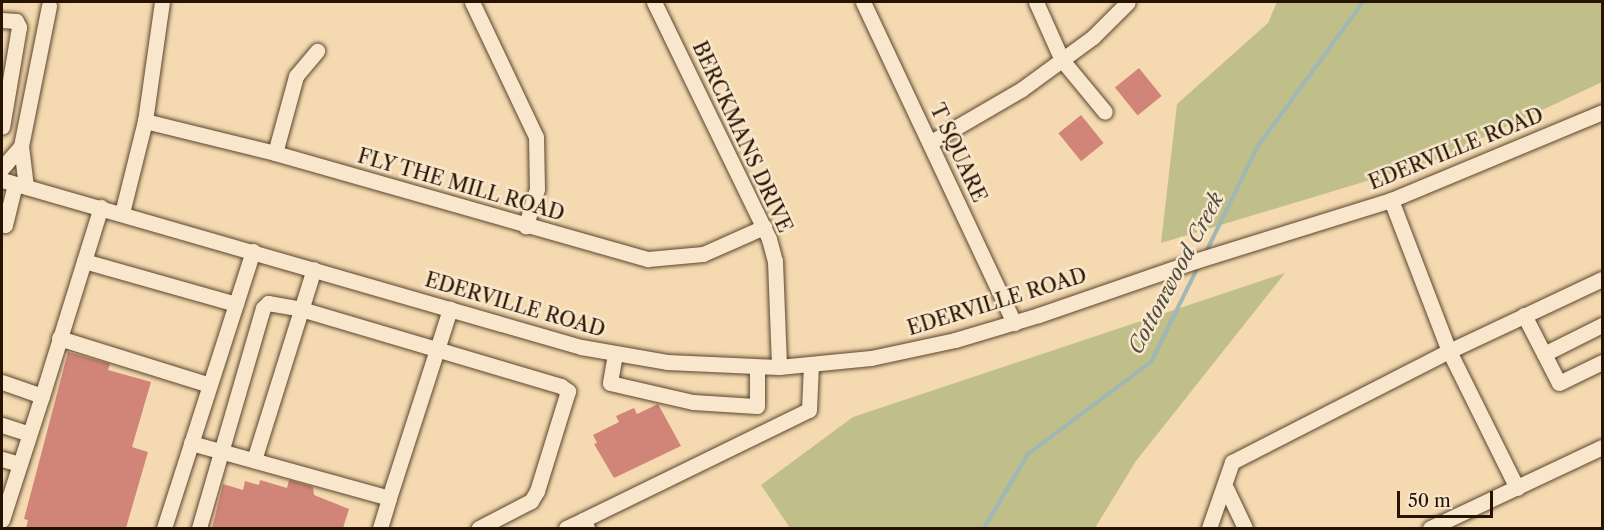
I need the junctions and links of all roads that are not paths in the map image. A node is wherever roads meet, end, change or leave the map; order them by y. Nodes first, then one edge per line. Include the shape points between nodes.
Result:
1 (162, 2) edge
2 (472, 2) edge
3 (654, 2) edge
4 (863, 2) edge
5 (1036, 2) edge
6 (1128, 2) edge
7 (48, 6) dead end
8 (2, 20) edge
9 (317, 51) dead end
10 (1062, 60) junction
11 (1105, 112) dead end
12 (1602, 112) edge
13 (145, 121) junction
14 (2, 129) edge
15 (22, 140) junction
16 (931, 142) junction
17 (275, 153) junction
18 (2, 168) edge
19 (14, 184) edge
20 (1391, 200) junction
21 (101, 207) junction
22 (122, 213) junction
23 (2, 224) edge
24 (526, 226) junction
25 (764, 227) junction
26 (253, 251) junction
27 (84, 261) junction
28 (314, 269) junction
29 (1602, 279) edge
30 (236, 304) junction
31 (301, 309) junction
32 (450, 309) junction
33 (1524, 315) junction
34 (1014, 322) junction
35 (1602, 325) edge
36 (59, 338) junction
37 (436, 350) junction
38 (1449, 351) junction
39 (615, 354) junction
40 (1544, 354) junction
41 (1602, 362) edge
42 (811, 365) junction
43 (779, 366) junction
44 (757, 367) junction
45 (2, 382) edge
46 (210, 385) junction
47 (42, 396) junction
48 (2, 425) edge
49 (29, 434) junction
50 (191, 443) junction
51 (1602, 447) edge
52 (219, 450) junction
53 (2, 459) edge
54 (254, 460) junction
55 (19, 464) junction
56 (1226, 488) junction
57 (1517, 488) junction
58 (389, 498) junction
59 (4, 503) edge
60 (2, 520) edge
61 (585, 524) edge
62 (164, 528) edge
63 (199, 528) edge
64 (380, 528) edge
65 (479, 528) edge
66 (566, 528) edge
67 (1209, 528) edge
68 (1245, 528) edge
69 (1430, 528) edge

1 - 13 street
2 - 24 street via 537,137 537,189
3 - 25 street, BERCKMANS DRIVE
4 - 16 street, T SQUARE
5 - 10 street
6 - 10 street via 1093,37
7 - 15 street
8 - 14 street via 16,21 19,27
9 - 17 street via 296,76
10 - 11 street
10 - 16 street via 1022,90
12 - 20 street, EDERVILLE ROAD
13 - 17 street, FLY THE MILL ROAD
13 - 22 street
14 - 15 street
15 - 18 street
15 - 19 street
16 - 34 street, T SQUARE
17 - 24 street, FLY THE MILL ROAD
19 - 21 street, EDERVILLE ROAD
19 - 23 street via 5,225
20 - 34 street, EDERVILLE ROAD
20 - 38 street
21 - 22 street, EDERVILLE ROAD
21 - 27 street
22 - 26 street, EDERVILLE ROAD
24 - 25 street, FLY THE MILL ROAD via 617,252 666,260 703,254
25 - 43 street, BERCKMANS DRIVE via 775,261
26 - 28 street, EDERVILLE ROAD
26 - 30 street
27 - 30 street
27 - 36 street
28 - 31 street
28 - 32 street, EDERVILLE ROAD
29 - 33 street
30 - 46 street
31 - 37 street
31 - 52 street via 268,303 262,308
31 - 54 street
32 - 37 street
32 - 39 street, EDERVILLE ROAD
33 - 38 street
33 - 40 street
34 - 42 street, EDERVILLE ROAD via 882,356
35 - 40 street
36 - 46 street
36 - 47 street
37 - 58 street
37 - 65 street via 568,391 531,501
38 - 56 street via 1232,462
38 - 57 street
39 - 44 street, EDERVILLE ROAD
39 - 44 street via 610,383 693,402 757,406
40 - 41 street via 1559,383
42 - 43 street, EDERVILLE ROAD
42 - 61 street via 809,410
43 - 44 street, EDERVILLE ROAD
45 - 47 street
46 - 50 street
47 - 49 street
48 - 49 street
49 - 55 street
50 - 52 street
50 - 62 street
51 - 57 street
52 - 54 street
52 - 63 street
53 - 55 street
54 - 58 street
55 - 59 street
56 - 67 street
56 - 68 street
57 - 69 street
58 - 64 street
59 - 60 street
61 - 66 street

